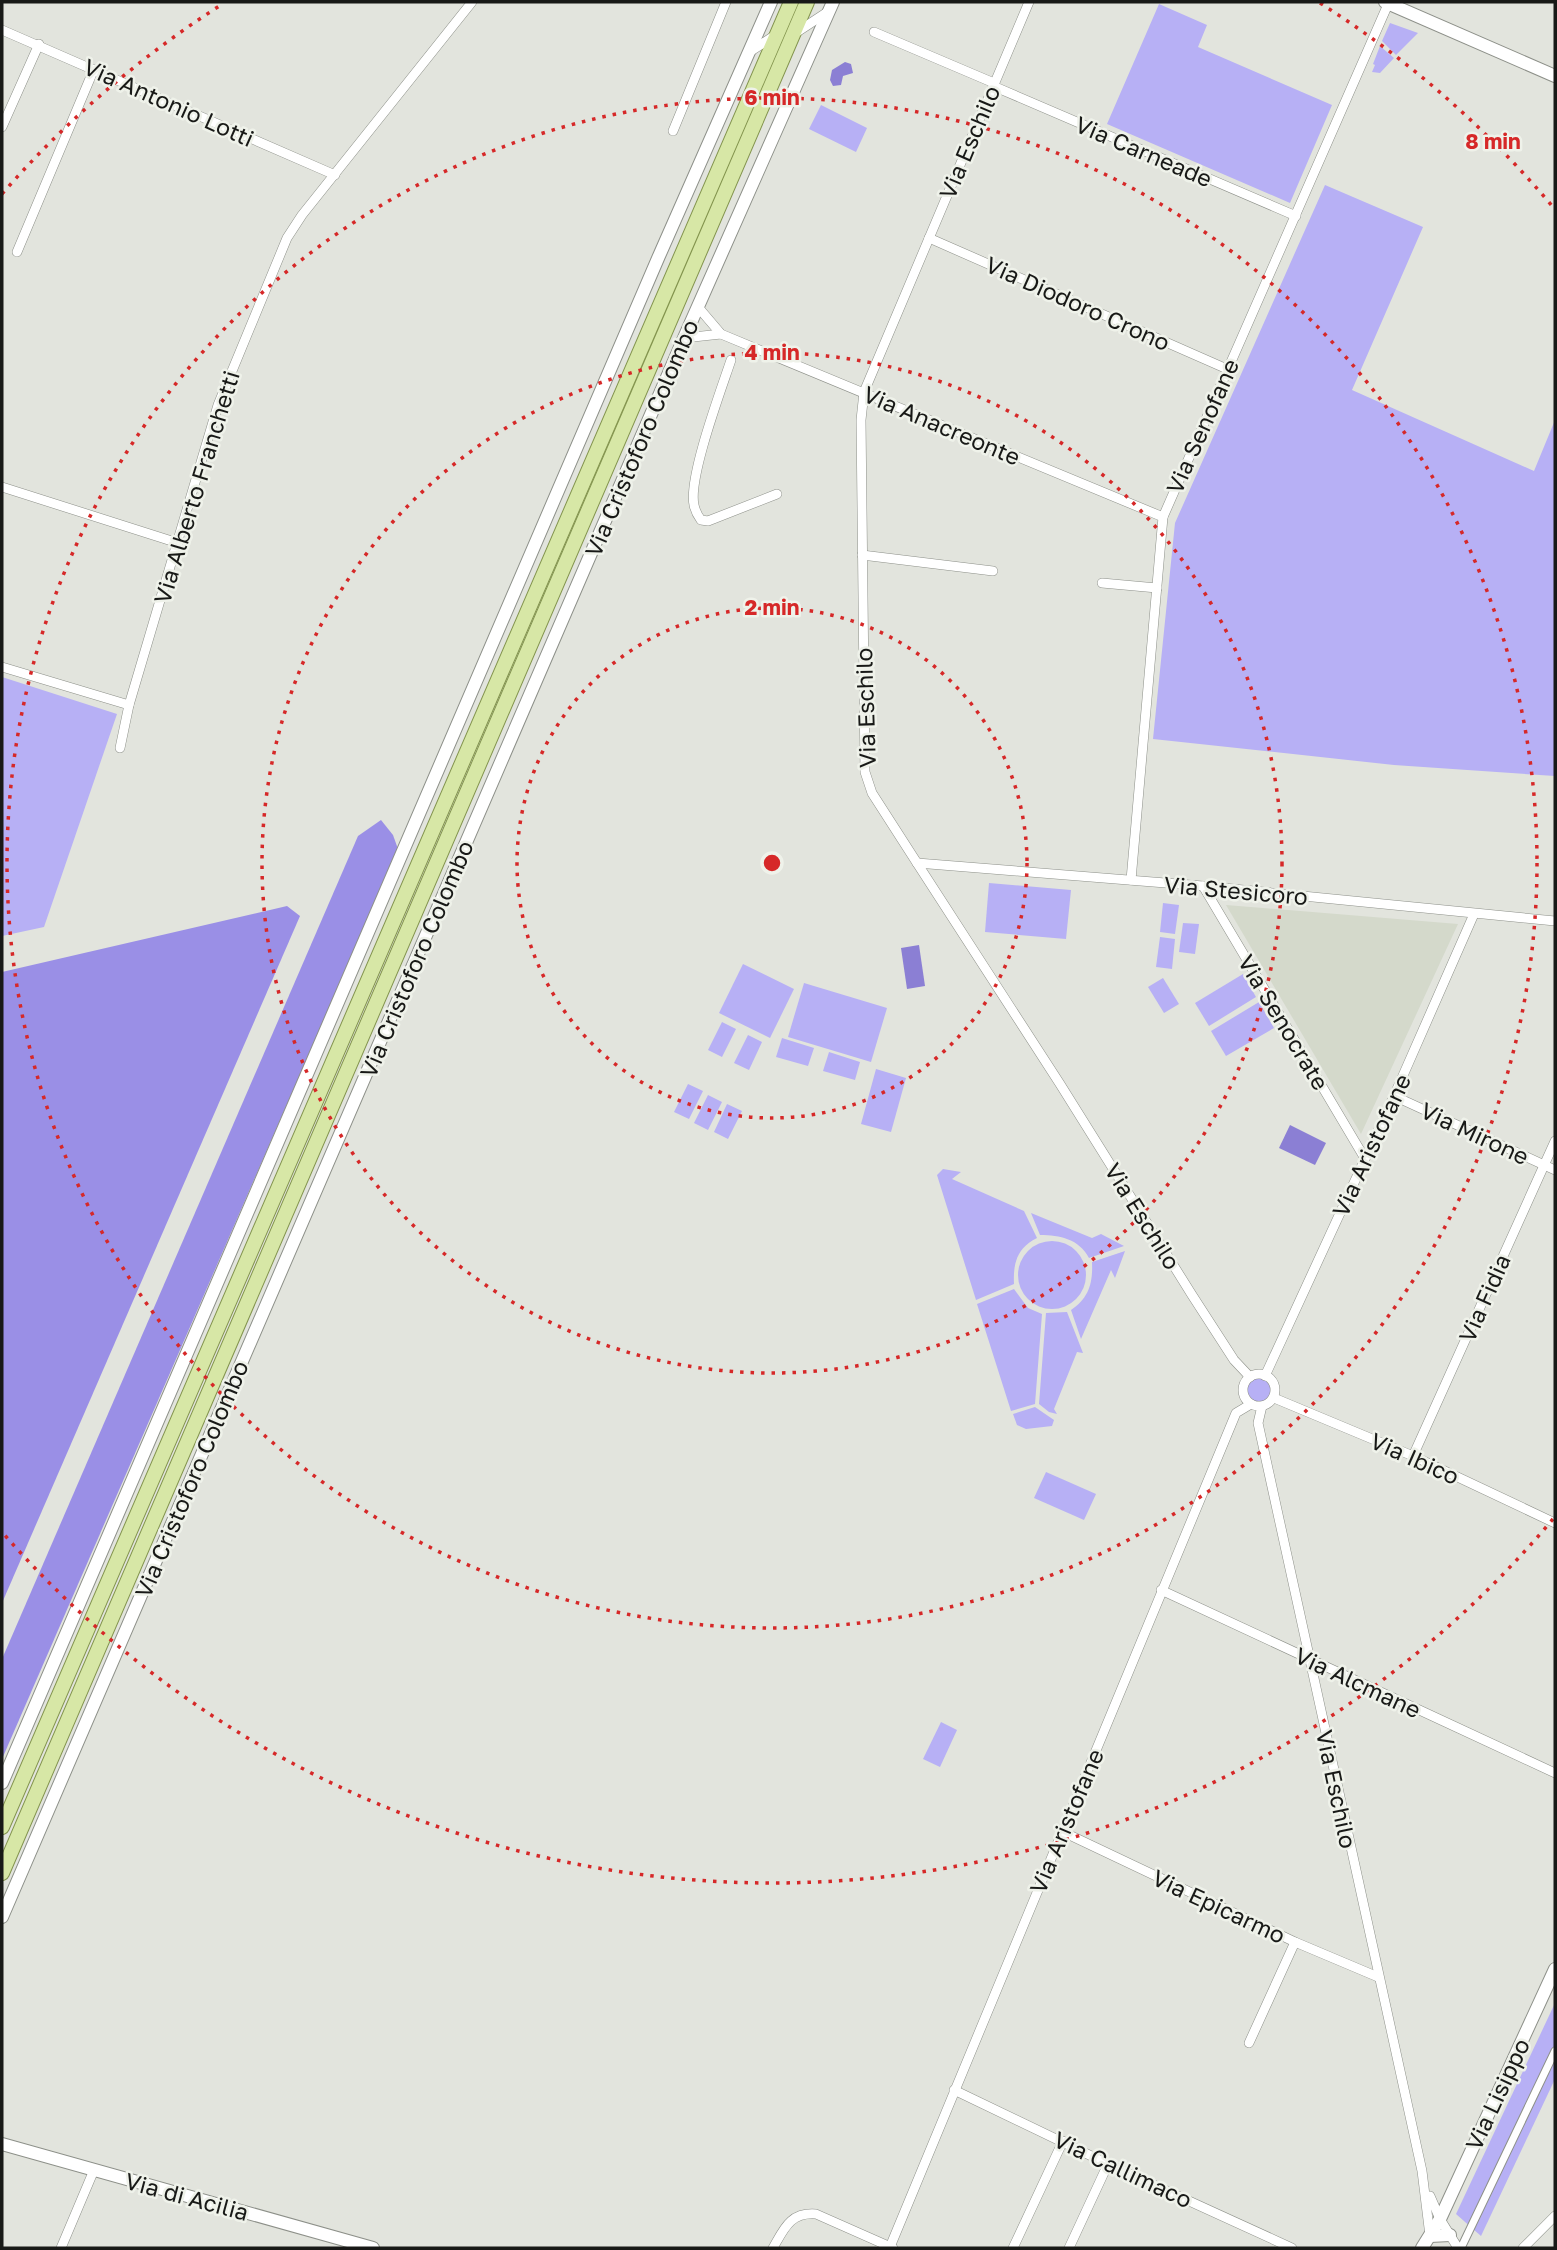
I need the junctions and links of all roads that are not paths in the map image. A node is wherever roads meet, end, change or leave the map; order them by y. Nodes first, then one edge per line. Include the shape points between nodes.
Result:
1 (472, 2) edge
2 (726, 2) edge
3 (771, 2) edge
4 (791, 2) edge
5 (807, 2) edge
6 (1029, 2) edge
7 (1388, 2) edge
8 (831, 6) edge
9 (2, 30) edge
10 (874, 32) dead end
11 (785, 34) junction
12 (39, 44) junction
13 (751, 51) junction
14 (94, 69) junction
15 (1555, 76) edge
16 (993, 85) junction
17 (2, 127) edge
18 (673, 131) dead end
19 (335, 175) junction
20 (1296, 216) junction
21 (929, 237) junction
22 (17, 252) dead end
23 (698, 307) junction
24 (721, 334) junction
25 (684, 338) junction
26 (731, 360) dead end
27 (1227, 369) junction
28 (864, 392) junction
29 (2, 487) edge
30 (777, 494) dead end
31 (1163, 517) junction
32 (178, 543) junction
33 (862, 555) junction
34 (993, 571) dead end
35 (1102, 583) dead end
36 (1157, 588) junction
37 (2, 667) edge
38 (129, 705) junction
39 (120, 748) dead end
40 (917, 863) junction
41 (1131, 880) junction
42 (1203, 886) junction
43 (1474, 914) junction
44 (1555, 921) edge
45 (1394, 1096) junction
46 (1555, 1141) edge
47 (1364, 1157) junction
48 (1544, 1165) junction
49 (1555, 1170) edge
50 (1265, 1376) junction
51 (1250, 1377) junction
52 (1274, 1398) junction
53 (1251, 1404) junction
54 (1262, 1406) junction
55 (1413, 1456) junction
56 (1555, 1523) edge
57 (1161, 1590) junction
58 (1309, 1659) junction
59 (1555, 1773) edge
60 (2, 1783) edge
61 (2, 1827) edge
62 (1062, 1831) junction
63 (2, 1874) edge
64 (2, 1917) edge
65 (1294, 1942) junction
66 (1555, 1969) edge
67 (1378, 1977) junction
68 (1249, 2043) dead end
69 (1555, 2052) edge
70 (954, 2090) junction
71 (1063, 2141) junction
72 (2, 2144) edge
73 (1108, 2164) junction
74 (94, 2170) junction
75 (1422, 2171) junction
76 (1555, 2216) edge
77 (1440, 2219) junction
78 (1450, 2235) junction
79 (1430, 2236) junction
80 (891, 2247) edge
81 (61, 2248) edge
82 (373, 2248) edge
83 (772, 2248) edge
84 (1013, 2248) edge
85 (1069, 2248) edge
86 (1292, 2248) edge
87 (1422, 2248) edge
88 (1460, 2248) edge
89 (1523, 2248) edge

1 - 19 street, Via Alberto Franchetti
2 - 18 street
3 - 13 street
4 - 11 main road, Via Cristoforo Colombo
5 - 11 main road, Via Cristoforo Colombo
6 - 16 street, Via Eschilo
7 - 15 street
7 - 20 street, Via Senofane
8 - 11 street
8 - 23 street, Via Cristoforo Colombo
9 - 12 street, Via Antonio Lotti
10 - 16 street, Via Carneade
11 - 13 street
11 - 61 main road, Via Cristoforo Colombo
11 - 63 main road, Via Cristoforo Colombo
12 - 14 street, Via Antonio Lotti
12 - 17 street
13 - 60 street
14 - 19 street, Via Antonio Lotti
14 - 22 street
16 - 20 street, Via Carneade
16 - 21 street, Via Eschilo
19 - 32 street, Via Alberto Franchetti via 294,226 277,260 218,405
20 - 27 street, Via Senofane
21 - 27 street, Via Diodoro Crono
21 - 28 street, Via Eschilo
23 - 24 street, Via Anacreonte
23 - 25 street, Via Cristoforo Colombo
24 - 25 street, Via Anacreonte
24 - 28 street, Via Anacreonte
25 - 64 street, Via Cristoforo Colombo
26 - 30 street via 698,467 694,506 701,520 708,521
27 - 31 street, Via Senofane
28 - 31 street, Via Anacreonte
28 - 33 street, Via Eschilo
29 - 32 street
31 - 36 street, Via Senofane
32 - 38 street, Via Alberto Franchetti
33 - 34 street
33 - 40 street, Via Eschilo via 865,772 872,793
35 - 36 street
36 - 41 street, Via Senofane
37 - 38 street
38 - 39 street, Via Alberto Franchetti
40 - 41 street, Via Stesicoro
40 - 51 street, Via Eschilo via 1234,1360
41 - 42 street, Via Stesicoro
42 - 43 street, Via Stesicoro
42 - 47 street, Via Senocrate
43 - 44 street, Via Stesicoro
43 - 45 street, Via Aristofane
45 - 47 street, Via Aristofane
45 - 48 street, Via Mirone
46 - 48 street, Via Fidia
47 - 50 street, Via Aristofane
48 - 49 street, Via Mirone
48 - 55 street, Via Fidia
50 - 51 street
50 - 52 street via 1275,1385
51 - 53 street via 1243,1388
52 - 54 street
52 - 55 street, Via Ibico
53 - 54 street
53 - 57 street, Via Aristofane via 1236,1413
54 - 58 street, Via Eschilo via 1258,1423
55 - 56 street, Via Ibico
57 - 58 street, Via Alcmane
57 - 62 street, Via Aristofane
58 - 59 street, Via Alcmane
58 - 67 street, Via Eschilo
62 - 65 street, Via Epicarmo
62 - 70 street, Via Aristofane
65 - 67 street, Via Epicarmo
65 - 68 street
66 - 77 street, Via Lisippo
67 - 75 street, Via Eschilo
69 - 88 street
70 - 71 street, Via Callimaco
70 - 80 street, Via Aristofane
71 - 73 street, Via Callimaco
71 - 84 street
72 - 74 street, Via di Acilia
73 - 85 street
73 - 86 street, Via Callimaco
74 - 81 street
74 - 82 street, Via di Acilia
75 - 77 street
75 - 79 street
76 - 89 street
77 - 78 street
77 - 79 street, Via Lisippo
78 - 79 street
78 - 88 street
79 - 87 street, Via Lisippo
80 - 83 street via 805,2213 787,2224

